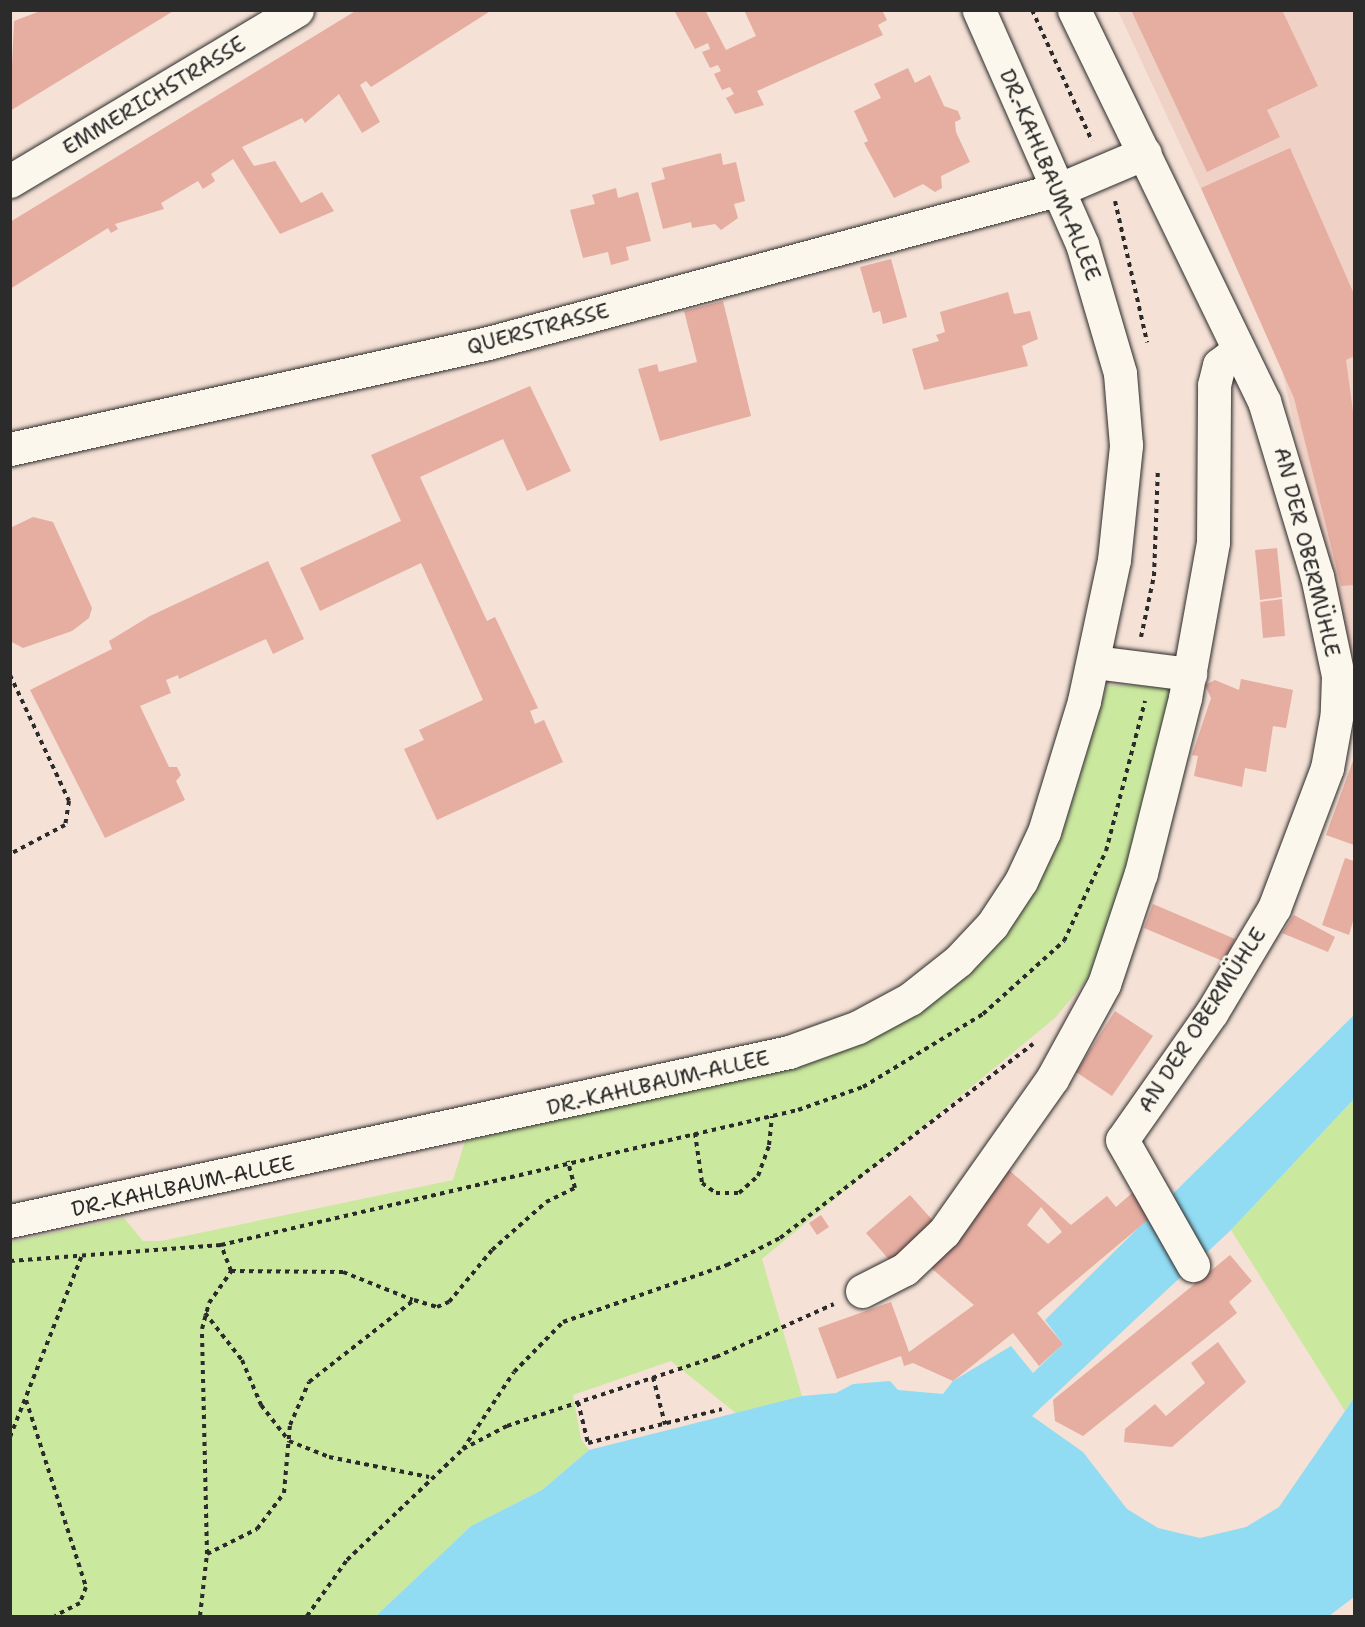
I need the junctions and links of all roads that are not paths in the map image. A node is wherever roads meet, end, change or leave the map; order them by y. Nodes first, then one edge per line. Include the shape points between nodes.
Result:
1 (297, 10) edge
2 (979, 10) edge
3 (1074, 10) edge
4 (1145, 153) junction
5 (10, 181) edge
6 (1060, 189) junction
7 (1238, 350) junction
8 (10, 449) edge
9 (1094, 662) junction
10 (1190, 674) junction
11 (10, 1221) edge
12 (1193, 1265) dead end
13 (862, 1291) road end

1 - 5 street, EMMERICHSTRASSE
2 - 6 street, DR.-KAHLBAUM-ALLEE
3 - 4 street, AN DER OBERMÜHLE
4 - 6 street
4 - 7 street, AN DER OBERMÜHLE
6 - 8 street, QUERSTRASSE via 488,343
6 - 9 street, DR.-KAHLBAUM-ALLEE via 1110,330 1125,419 1123,502
7 - 10 street via 1219,365 1215,385 1213,542
7 - 12 street, AN DER OBERMÜHLE via 1267,411 1301,516 1333,648 1338,712 1312,818 1274,908 1212,1012 1122,1140 1133,1166 1164,1208
9 - 10 street
9 - 11 street, DR.-KAHLBAUM-ALLEE via 1053,804 1021,882 958,961 877,1018 814,1044 708,1073
10 - 13 street via 1142,873 1104,984 1052,1079 944,1232 906,1269

